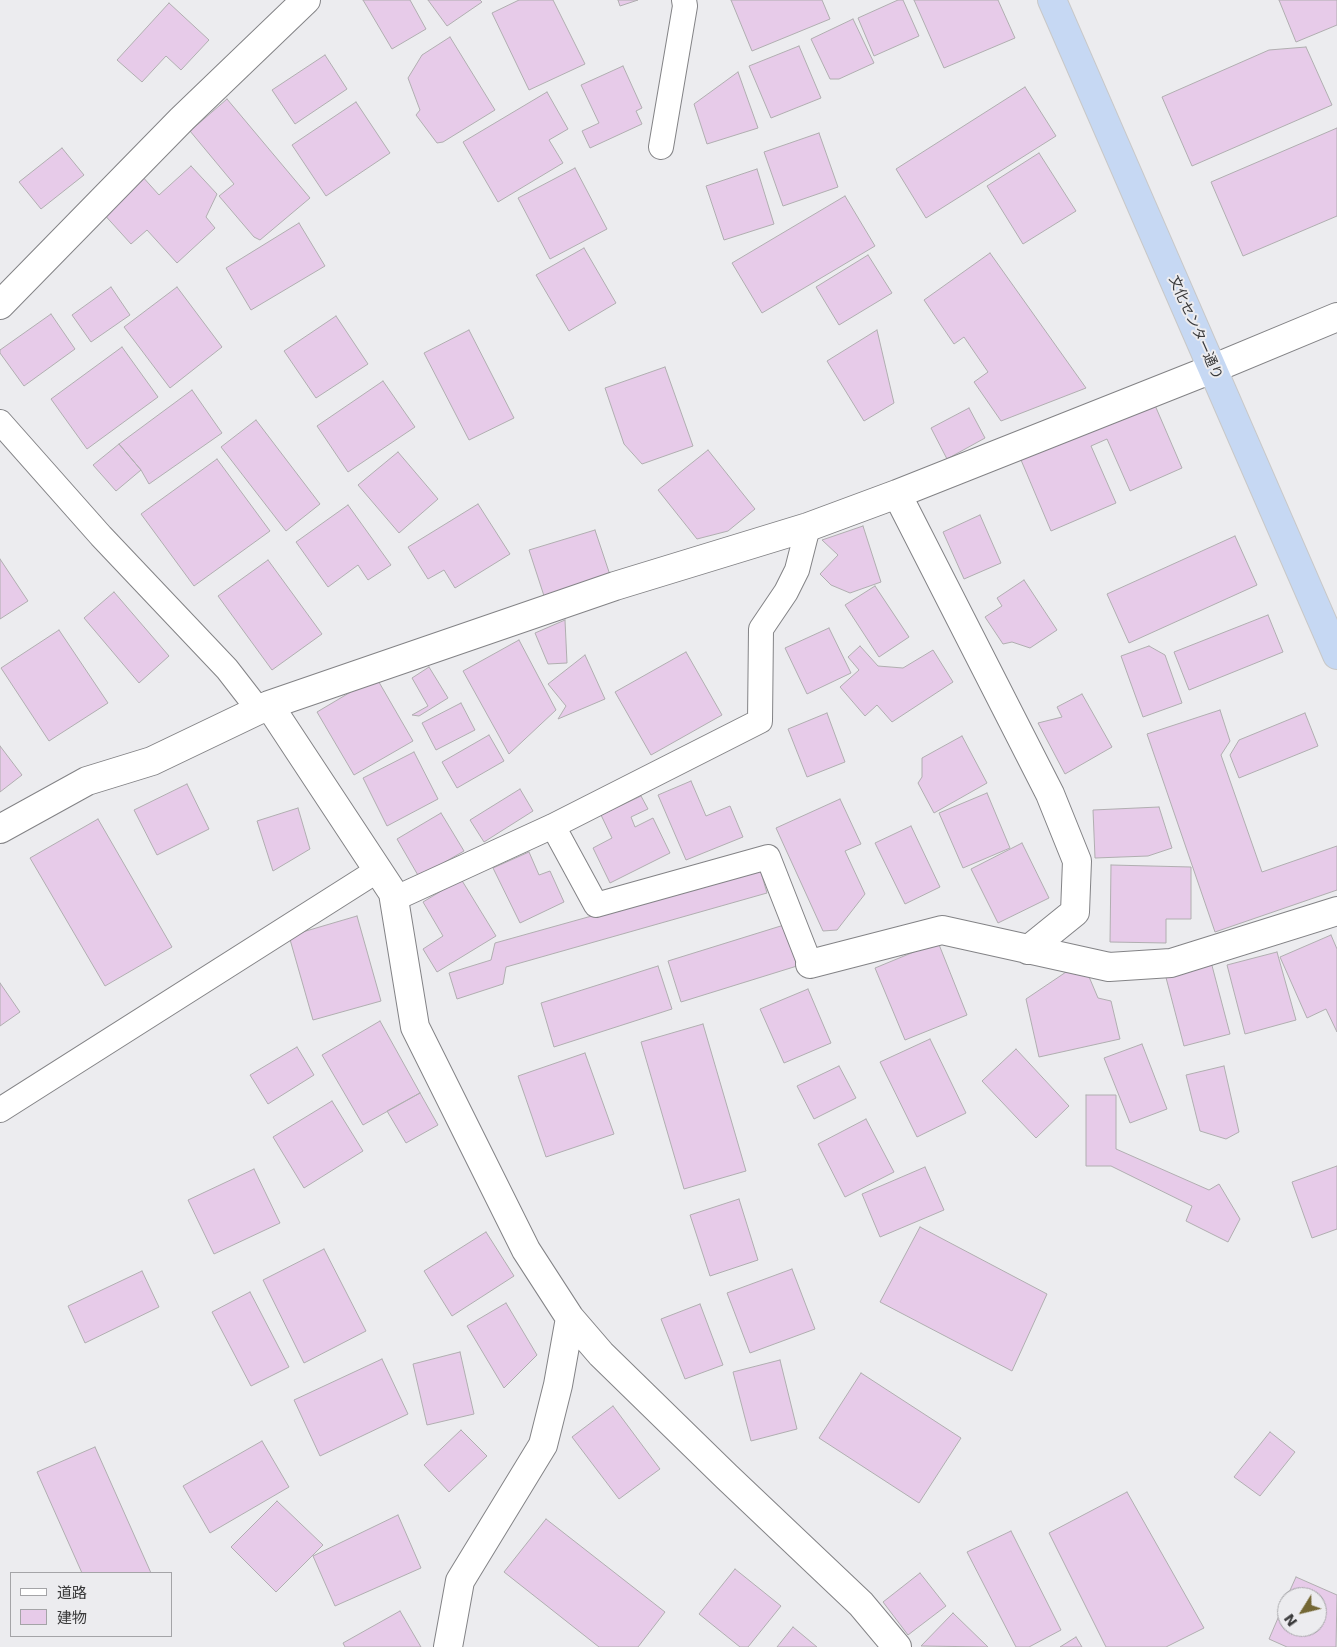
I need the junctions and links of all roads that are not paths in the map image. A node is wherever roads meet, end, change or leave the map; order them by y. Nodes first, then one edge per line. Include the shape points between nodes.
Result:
1 (306, 0) edge
2 (684, 0) edge
3 (1052, 0) edge
4 (661, 147) dead end
5 (0, 305) edge
6 (1337, 317) edge
7 (1212, 369) junction
8 (0, 422) edge
9 (897, 494) junction
10 (808, 527) junction
11 (1337, 655) edge
12 (264, 707) junction
13 (553, 826) junction
14 (0, 829) edge
15 (378, 870) junction
16 (394, 899) junction
17 (1337, 911) edge
18 (1028, 950) junction
19 (810, 964) joint
20 (0, 1110) edge
21 (570, 1318) junction
22 (448, 1647) edge
23 (896, 1647) edge

1 - 5 street via 182,119
2 - 4 lane
3 - 7 highway, 文化センター通り
6 - 7 street
7 - 9 street
7 - 11 highway, 文化センター通り
8 - 12 lane via 102,536
9 - 10 street
9 - 18 street via 1050,794 1077,862 1075,912
10 - 12 street via 616,586
10 - 13 lane via 797,570 760,629 760,722
12 - 14 street via 152,761 88,781
12 - 15 street
13 - 16 lane
13 - 19 lane via 596,906 768,857
15 - 16 street via 393,892
15 - 20 lane
16 - 21 street via 415,1027 526,1250
17 - 18 street via 1171,964 1109,967
18 - 19 street via 942,930
21 - 22 street via 543,1445 460,1581
21 - 23 street via 608,1361 861,1604

